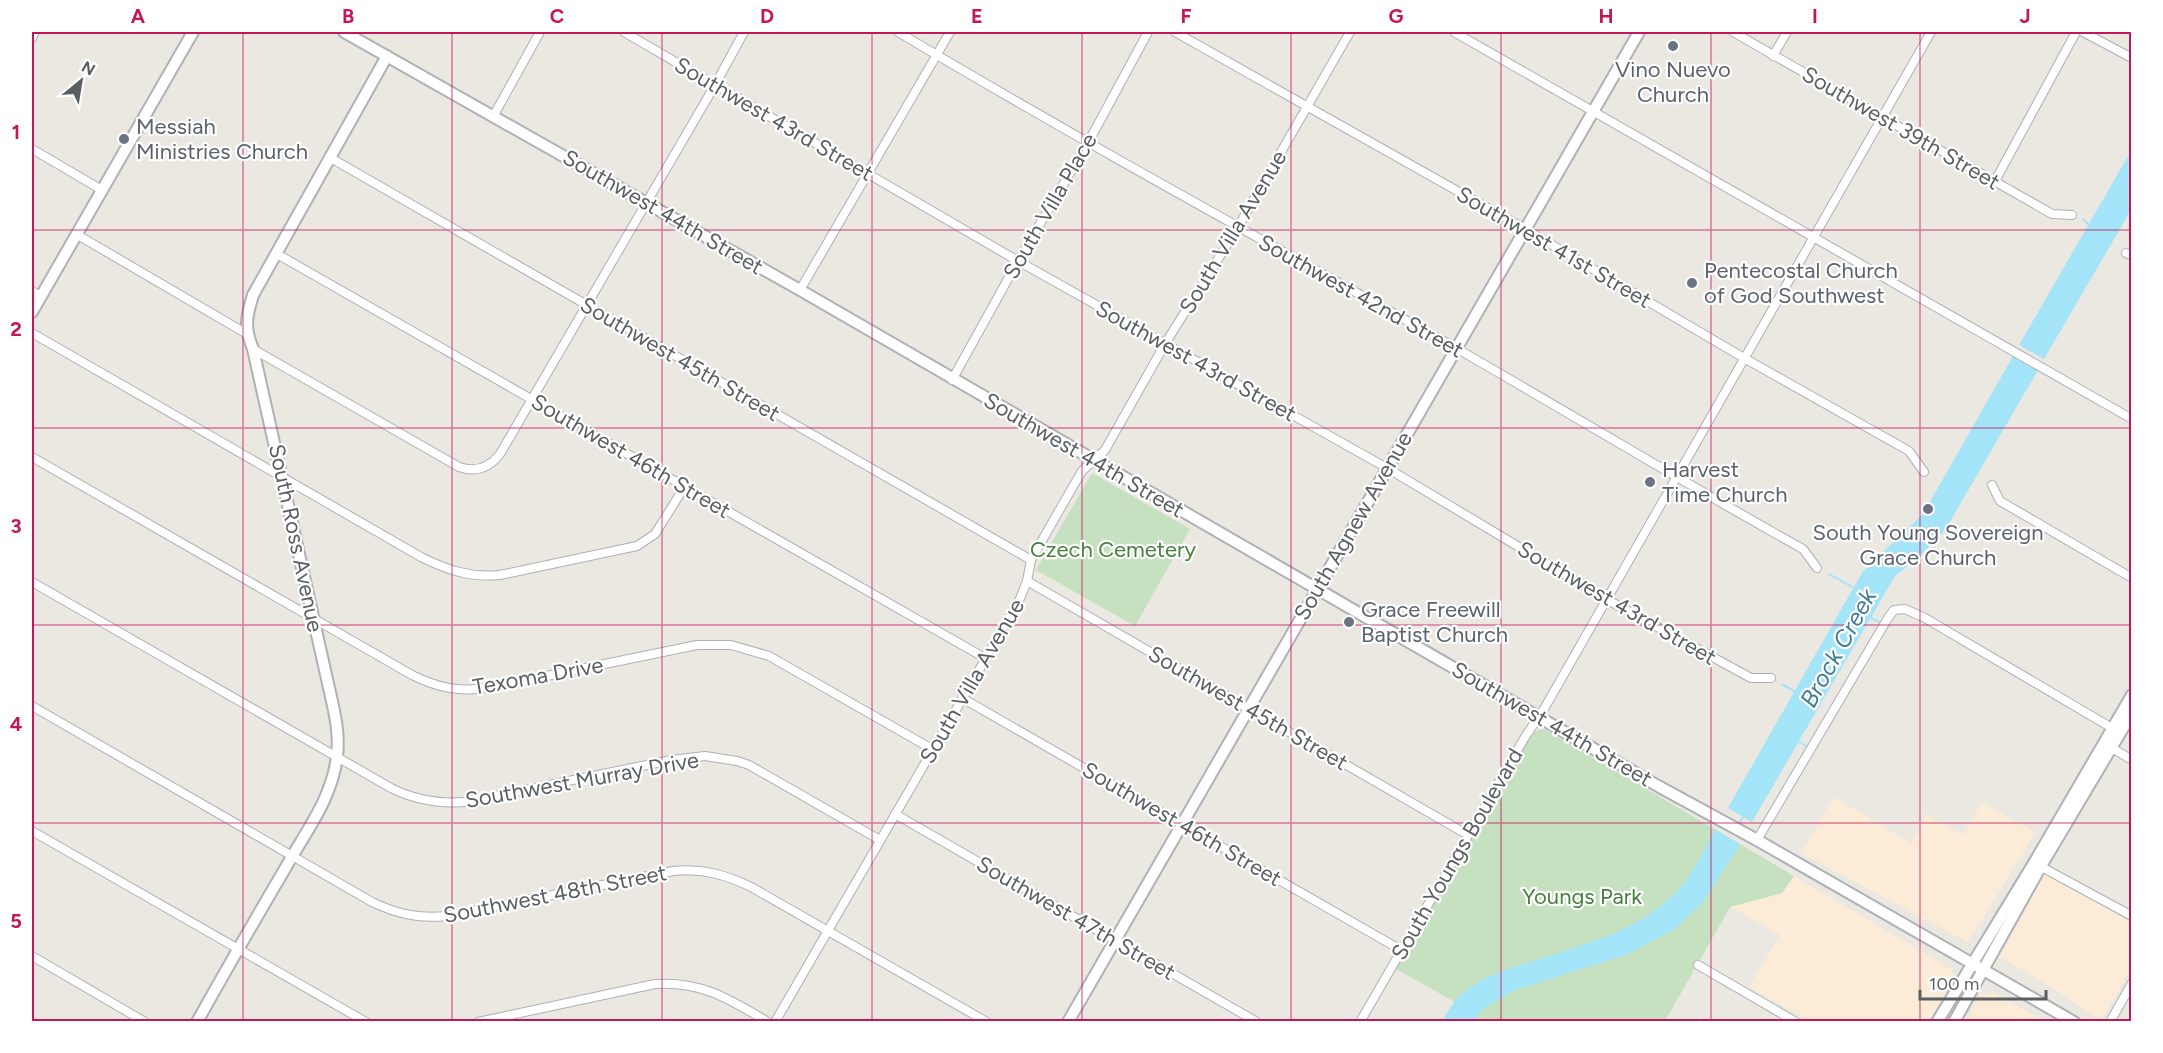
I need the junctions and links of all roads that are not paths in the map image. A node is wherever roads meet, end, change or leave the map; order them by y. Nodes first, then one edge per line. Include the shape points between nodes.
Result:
1 (35, 32) edge
2 (193, 32) edge
3 (344, 32) edge
4 (540, 32) edge
5 (624, 32) edge
6 (744, 32) edge
7 (898, 32) edge
8 (950, 32) edge
9 (1148, 32) edge
10 (1175, 32) edge
11 (1350, 32) edge
12 (1454, 32) edge
13 (1639, 32) edge
14 (1733, 32) edge
15 (1787, 32) edge
16 (1931, 32) edge
17 (2076, 32) edge
18 (2083, 32) edge
19 (32, 38) edge
20 (936, 55) junction
21 (387, 56) junction
22 (1773, 56) junction
23 (2132, 57) edge
24 (715, 85) junction
25 (1307, 106) junction
26 (1594, 110) junction
27 (494, 115) junction
28 (1881, 117) junction
29 (1089, 141) junction
30 (32, 149) edge
31 (329, 157) junction
32 (869, 174) junction
33 (1995, 181) junction
34 (102, 190) junction
35 (646, 203) junction
36 (2072, 214) dead end
37 (1238, 227) junction
38 (1525, 229) junction
39 (76, 234) junction
40 (1814, 237) junction
41 (277, 254) junction
42 (1018, 261) junction
43 (800, 290) junction
44 (36, 294) edge
45 (585, 305) junction
46 (32, 312) edge
47 (32, 333) edge
48 (247, 334) junction
49 (1165, 344) junction
50 (253, 349) junction
51 (1456, 349) junction
52 (1744, 358) junction
53 (952, 380) junction
54 (532, 399) junction
55 (2132, 419) edge
56 (32, 457) edge
57 (1094, 460) junction
58 (1387, 468) junction
59 (1924, 472) dead end
60 (283, 477) junction
61 (1675, 477) junction
62 (1992, 484) dead end
63 (685, 486) junction
64 (1031, 560) junction
65 (1817, 568) dead end
66 (2132, 578) edge
67 (1027, 581) junction
68 (32, 582) edge
69 (1317, 589) junction
70 (1606, 599) junction
71 (313, 620) junction
72 (985, 658) junction
73 (1771, 678) dead end
74 (2132, 695) edge
75 (962, 698) junction
76 (32, 706) edge
77 (1248, 707) junction
78 (2132, 713) edge
79 (1540, 716) junction
80 (2112, 728) junction
81 (2112, 748) junction
82 (932, 749) junction
83 (337, 757) junction
84 (2132, 760) edge
85 (895, 814) junction
86 (1181, 823) junction
87 (32, 831) edge
88 (1468, 835) junction
89 (880, 840) junction
90 (1757, 840) junction
91 (292, 856) junction
92 (2038, 864) junction
93 (2132, 916) edge
94 (828, 931) junction
95 (1115, 940) junction
96 (238, 949) junction
97 (1401, 950) junction
98 (32, 956) edge
99 (1972, 964) junction
100 (1698, 966) dead end
101 (1984, 970) junction
102 (2132, 983) edge
103 (145, 1022) edge
104 (197, 1022) edge
105 (366, 1022) edge
106 (478, 1022) edge
107 (768, 1022) edge
108 (775, 1022) edge
109 (987, 1022) edge
110 (1068, 1022) edge
111 (1257, 1022) edge
112 (1360, 1022) edge
113 (1796, 1022) edge
114 (1937, 1022) edge
115 (1954, 1022) edge
116 (2074, 1022) edge
117 (2110, 1022) edge

1 - 19 street
2 - 34 main road
3 - 21 main road, Southwest 44th Street
4 - 27 street
5 - 24 street, Southwest 43rd Street
6 - 24 street
7 - 20 street, Southwest 42nd Street
8 - 20 street
9 - 29 street, South Villa Place
10 - 25 street, Southwest 41st Street
11 - 25 street, South Villa Avenue
12 - 26 street
13 - 26 main road, South Agnew Avenue
14 - 22 street, Southwest 39th Street
15 - 22 street
16 - 28 street, South Youngs Boulevard
17 - 33 street
18 - 23 street
20 - 29 street, Southwest 42nd Street
20 - 32 street
21 - 27 main road, Southwest 44th Street
21 - 31 main road, South Ross Avenue
22 - 28 street, Southwest 39th Street
24 - 32 street, Southwest 43rd Street
24 - 35 street
25 - 37 street, South Villa Avenue
25 - 38 street, Southwest 41st Street
26 - 38 main road, South Agnew Avenue
26 - 40 street
27 - 35 main road, Southwest 44th Street
28 - 33 street, Southwest 39th Street
28 - 40 street, South Youngs Boulevard
29 - 37 street, Southwest 42nd Street
29 - 42 street, South Villa Place
30 - 34 street
31 - 41 main road, South Ross Avenue
31 - 45 street, Southwest 45th Street
32 - 42 street, Southwest 43rd Street
32 - 43 street
33 - 36 street, Southwest 39th Street via 2052,214
34 - 39 main road
35 - 43 main road, Southwest 44th Street
35 - 45 street
37 - 49 street, South Villa Avenue
37 - 51 street, Southwest 42nd Street
38 - 51 main road, South Agnew Avenue
38 - 52 street, Southwest 41st Street
39 - 44 main road
39 - 48 street
40 - 52 street, South Youngs Boulevard
40 - 55 street
41 - 48 main road, South Ross Avenue via 253,295 246,318
41 - 54 street, Southwest 46th Street
42 - 49 street, Southwest 43rd Street
42 - 53 street, South Villa Place
43 - 53 main road, Southwest 44th Street
44 - 46 main road
45 - 54 street
45 - 64 street, Southwest 45th Street
47 - 60 street
48 - 50 main road, South Ross Avenue
49 - 57 street, South Villa Avenue via 1105,450
49 - 58 street, Southwest 43rd Street
50 - 54 street via 453,464 472,470 496,460
50 - 60 main road, South Ross Avenue
51 - 58 main road, South Agnew Avenue
51 - 61 street, Southwest 42nd Street
52 - 59 street, Southwest 41st Street via 1909,451
52 - 61 street, South Youngs Boulevard
53 - 57 main road, Southwest 44th Street
54 - 63 street, Southwest 46th Street
56 - 71 street, Texoma Drive
57 - 64 street, South Villa Avenue via 1082,471
57 - 69 main road, Southwest 44th Street
58 - 69 main road, South Agnew Avenue
58 - 70 street, Southwest 43rd Street
60 - 63 street via 437,565 480,576 637,546 655,534
60 - 71 main road, South Ross Avenue
61 - 65 street, Southwest 42nd Street via 1803,549
61 - 70 street, South Youngs Boulevard
62 - 66 street via 2000,501
63 - 72 street, Southwest 46th Street
64 - 67 street, South Villa Avenue
67 - 72 street, South Villa Avenue
67 - 77 street, Southwest 45th Street
68 - 83 street, Southwest Murray Drive
69 - 77 main road, South Agnew Avenue
69 - 79 main road, Southwest 44th Street
70 - 73 street, Southwest 43rd Street via 1751,678
70 - 79 street, South Youngs Boulevard
71 - 82 street, Texoma Drive via 412,675 458,690 488,688 697,645 744,647 781,662
71 - 83 main road, South Ross Avenue via 336,721
72 - 75 street, South Villa Avenue
74 - 80 main road
75 - 82 street, South Villa Avenue
75 - 86 street, Southwest 46th Street
76 - 91 street, Southwest 48th Street
77 - 86 main road, South Agnew Avenue
77 - 88 street, Southwest 45th Street
78 - 81 main road
79 - 88 street, South Youngs Boulevard
79 - 90 main road, Southwest 44th Street
80 - 81 street
80 - 90 street via 1925,618 1905,609 1894,610
80 - 92 main road
81 - 84 street
81 - 92 main road
82 - 85 street, South Villa Avenue
83 - 89 street, Southwest Murray Drive via 405,795 449,804 687,757 736,760 762,771
83 - 91 main road, South Ross Avenue via 321,809
85 - 89 street, South Villa Avenue
85 - 95 street, Southwest 47th Street
86 - 95 main road, South Agnew Avenue
86 - 97 street, Southwest 46th Street
87 - 96 street
88 - 97 street, South Youngs Boulevard
89 - 94 street, South Villa Avenue
90 - 99 main road, Southwest 44th Street
91 - 94 street, Southwest 48th Street via 379,905 409,916 447,916 687,870 712,872 740,882
91 - 96 main road, South Ross Avenue
92 - 93 street
92 - 99 main road
92 - 101 main road
94 - 108 street, South Villa Avenue
94 - 109 street, Southwest 48th Street
95 - 110 main road, South Agnew Avenue
95 - 111 street, Southwest 47th Street
96 - 104 main road, South Ross Avenue
96 - 105 street
97 - 112 street, South Youngs Boulevard
98 - 103 street
99 - 101 main road, Southwest 44th Street
99 - 114 main road
100 - 113 street
101 - 115 main road
101 - 116 main road, Southwest 44th Street
102 - 117 street
106 - 107 street via 671,983 716,993

